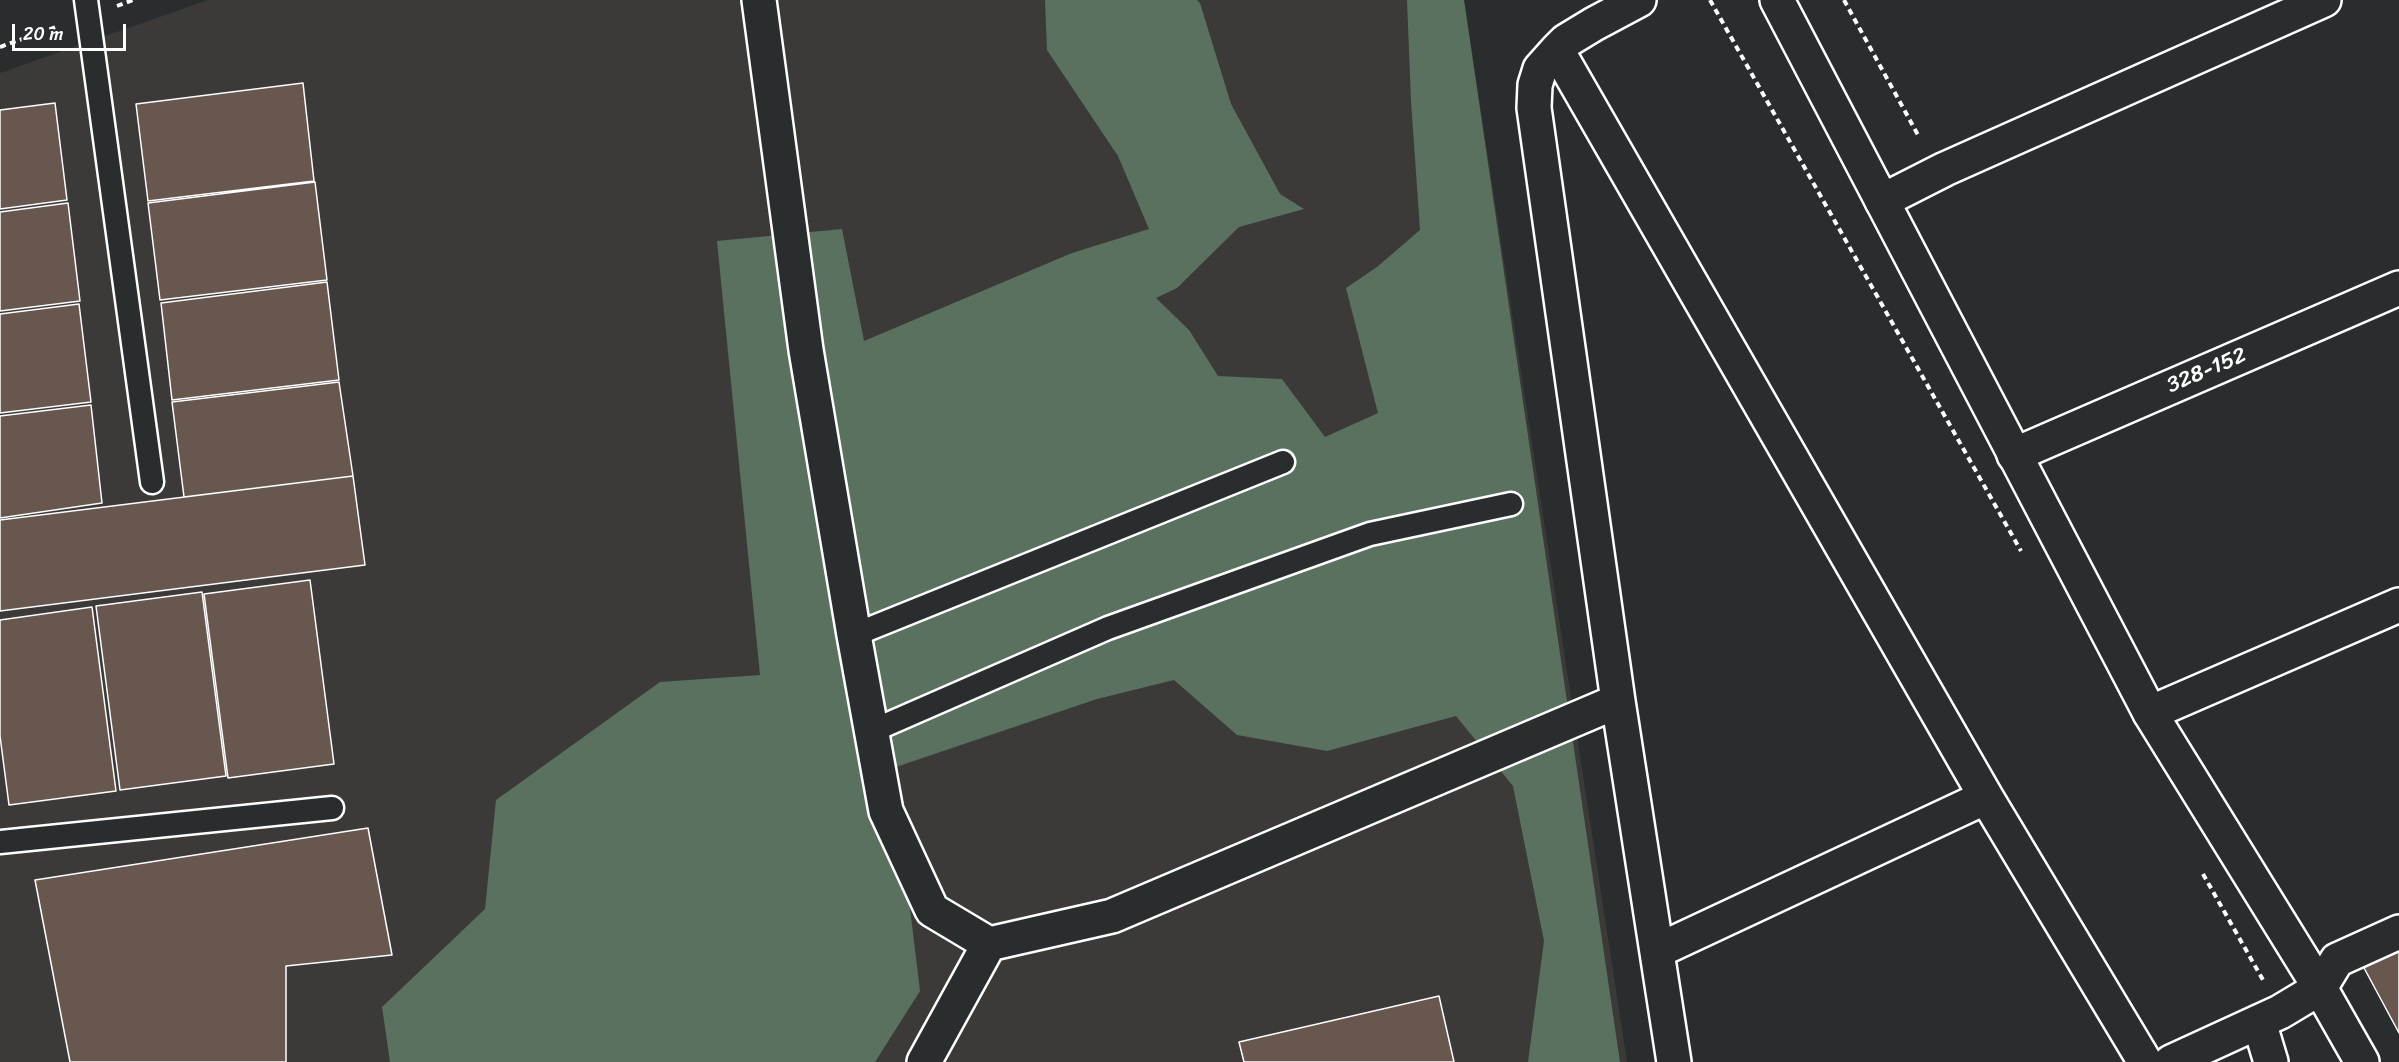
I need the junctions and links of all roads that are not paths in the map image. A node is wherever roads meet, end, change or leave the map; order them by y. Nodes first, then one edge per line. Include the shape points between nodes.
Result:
1 (86, 0) edge
2 (759, 0) edge
3 (1639, 0) edge
4 (1777, 0) edge
5 (2324, 0) edge
6 (1557, 50) junction
7 (1882, 201) junction
8 (2399, 288) edge
9 (2014, 454) junction
10 (1284, 462) dead end
11 (152, 482) dead end
12 (1511, 504) dead end
13 (2399, 605) edge
14 (854, 635) junction
15 (1618, 701) junction
16 (2150, 713) junction
17 (872, 731) junction
18 (1986, 797) junction
19 (332, 808) dead end
20 (0, 842) edge
21 (2399, 932) edge
22 (989, 944) junction
23 (1657, 951) junction
24 (2320, 988) junction
25 (2269, 1017) junction
26 (924, 1062) edge
27 (1674, 1062) edge
28 (2145, 1062) edge
29 (2171, 1062) edge
30 (2271, 1062) edge
31 (2361, 1062) edge

1 - 11 lane
2 - 14 street via 806,350
3 - 6 street
4 - 7 street
5 - 7 street via 1945,169
6 - 15 street via 1540,69 1534,108
6 - 18 street
7 - 9 street
8 - 9 street, 328-152
9 - 16 street
10 - 14 lane
12 - 17 lane via 1370,534 1108,628
13 - 16 street
14 - 17 street
15 - 22 street via 1112,916
15 - 23 street
16 - 24 street
17 - 22 street via 886,812 932,910
18 - 23 street
18 - 28 street
19 - 20 lane
21 - 24 street via 2337,960
22 - 26 street
23 - 27 street
24 - 25 street
24 - 31 street
25 - 29 street
25 - 30 street

